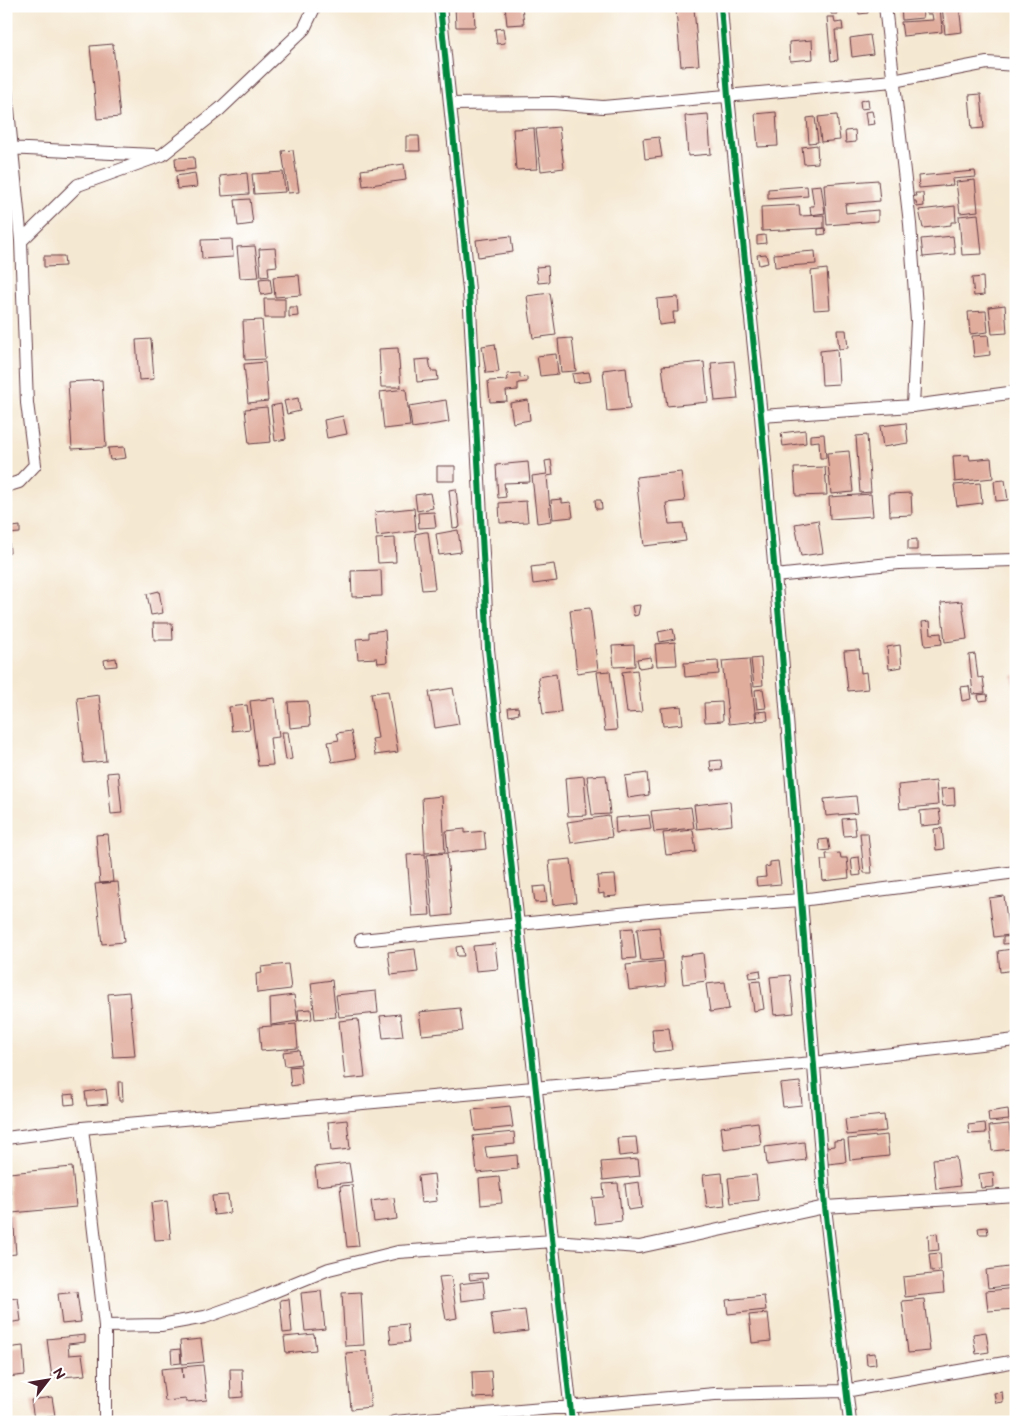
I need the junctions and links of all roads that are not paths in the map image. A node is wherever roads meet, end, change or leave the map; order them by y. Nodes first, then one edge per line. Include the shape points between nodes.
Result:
1 (315, 6) edge
2 (440, 6) edge
3 (721, 6) edge
4 (885, 6) edge
5 (1016, 65) edge
6 (892, 82) junction
7 (6, 89) edge
8 (728, 96) junction
9 (450, 104) junction
10 (9, 147) edge
11 (162, 155) junction
12 (21, 241) junction
13 (1016, 392) edge
14 (913, 406) junction
15 (761, 416) junction
16 (6, 486) edge
17 (1016, 560) edge
18 (775, 576) junction
19 (1016, 872) edge
20 (801, 900) junction
21 (519, 925) junction
22 (361, 940) dead end
23 (1016, 1040) edge
24 (814, 1063) junction
25 (537, 1087) junction
26 (82, 1128) junction
27 (6, 1138) edge
28 (1016, 1195) edge
29 (824, 1207) junction
30 (553, 1241) junction
31 (105, 1326) junction
32 (1016, 1361) edge
33 (845, 1391) junction
34 (570, 1406) junction
35 (105, 1422) edge
36 (394, 1422) edge
37 (572, 1422) edge
38 (850, 1422) edge

1 - 11 street via 304,29 220,109
2 - 9 street
3 - 8 street
4 - 6 street
5 - 6 street via 987,63
6 - 8 street
6 - 14 street via 910,224 918,321
7 - 10 street
8 - 9 street via 603,107 553,103
8 - 15 street
9 - 21 street via 469,290 488,649
10 - 11 street
10 - 12 street
11 - 12 street via 78,185
12 - 16 street via 27,403 35,465 19,482
13 - 14 street
14 - 15 street
15 - 18 street
17 - 18 street via 899,563
18 - 20 street
19 - 20 street
20 - 21 street
20 - 24 street
21 - 22 street
21 - 25 street
23 - 24 street
24 - 25 street
24 - 29 street
25 - 26 street
25 - 30 street
26 - 27 street
26 - 31 street
28 - 29 street
29 - 30 street via 639,1246
29 - 33 street
30 - 31 street via 398,1252 329,1269 205,1317 161,1325
30 - 34 street
31 - 35 street
32 - 33 street
33 - 34 street via 715,1394
33 - 38 street
34 - 36 street
34 - 37 street

